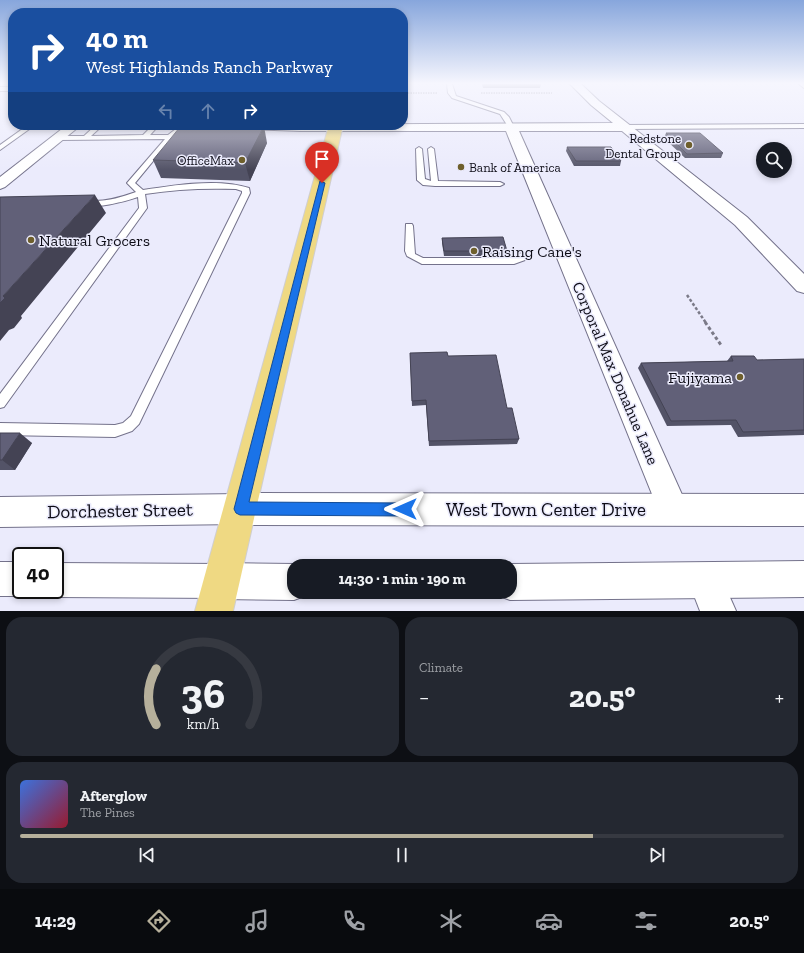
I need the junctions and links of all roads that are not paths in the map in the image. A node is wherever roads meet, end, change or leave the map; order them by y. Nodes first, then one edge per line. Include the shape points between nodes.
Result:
1 (501, 113) edge
2 (606, 113) edge
3 (408, 126) edge
4 (804, 126) edge
5 (511, 127) junction
6 (624, 127) junction
7 (25, 130) edge
8 (69, 130) edge
9 (94, 130) edge
10 (151, 130) edge
11 (179, 130) edge
12 (334, 130) edge
13 (86, 137) junction
14 (145, 137) junction
15 (170, 137) junction
16 (59, 138) junction
17 (0, 148) edge
18 (419, 149) dead end
19 (431, 149) dead end
20 (0, 184) edge
21 (435, 184) junction
22 (500, 184) dead end
23 (141, 193) junction
24 (80, 203) edge
25 (409, 226) dead end
26 (524, 255) dead end
27 (804, 286) edge
28 (0, 403) edge
29 (0, 429) edge
30 (673, 508) junction
31 (240, 509) junction
32 (804, 510) edge
33 (0, 512) edge
34 (0, 579) edge
35 (12, 579) edge
36 (804, 579) edge
37 (705, 580) junction
38 (64, 581) edge
39 (517, 582) edge
40 (287, 583) edge
41 (218, 596) edge
42 (718, 611) edge

1 - 5 lane
2 - 6 street
3 - 5 street
4 - 6 lane
5 - 6 street
5 - 30 street, Corporal Max Donahue Lane
6 - 27 street via 741,221
7 - 17 lane
8 - 16 street
9 - 13 lane
10 - 14 lane
11 - 15 lane
12 - 31 main road
13 - 14 lane
13 - 16 lane
14 - 15 lane
15 - 23 lane via 131,183
16 - 20 street
18 - 21 lane via 421,180
19 - 21 lane
21 - 22 lane
23 - 24 lane via 110,202
23 - 28 lane via 143,208
23 - 29 lane via 191,186 237,187 246,190 138,415 127,427 115,431
25 - 26 lane via 411,256 422,261 514,261
30 - 31 street, West Town Center Drive
30 - 32 street, West Town Center Drive
31 - 33 street, Dorchester Street
31 - 41 main road
34 - 35 street
36 - 37 street
37 - 39 street
37 - 42 street
38 - 41 street
40 - 41 street

